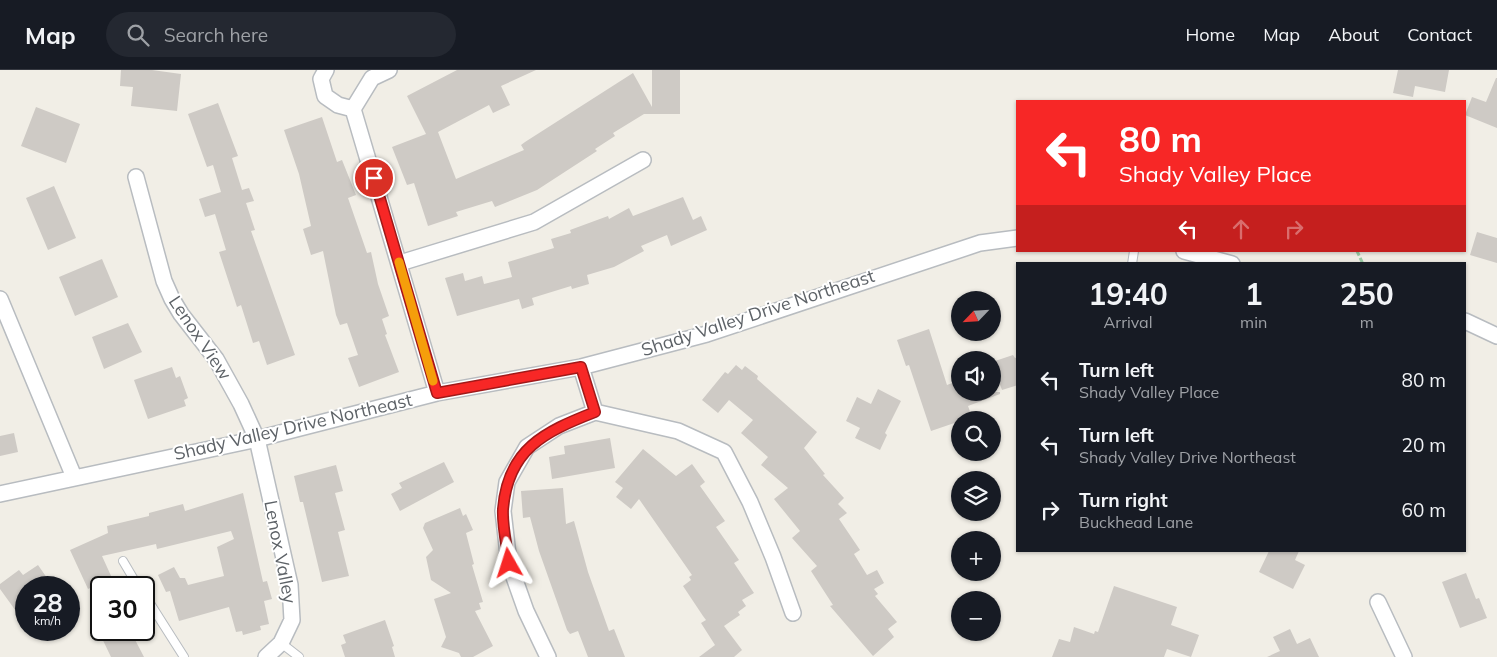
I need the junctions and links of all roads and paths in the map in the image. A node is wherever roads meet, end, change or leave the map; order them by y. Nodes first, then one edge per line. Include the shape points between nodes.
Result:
1 (326, 70) edge
2 (389, 70) edge
3 (367, 74) edge
4 (353, 109) junction
5 (643, 160) dead end
6 (136, 177) dead end
7 (1016, 238) edge
8 (1188, 252) edge
9 (1225, 262) edge
10 (400, 263) junction
11 (0, 299) edge
12 (1466, 321) edge
13 (1497, 336) edge
14 (581, 367) junction
15 (437, 393) junction
16 (595, 412) junction
17 (257, 439) junction
18 (74, 477) junction
19 (0, 494) edge
20 (123, 561) dead end
21 (132, 576) edge
22 (1378, 602) dead end
23 (155, 611) edge
24 (792, 613) dead end
25 (281, 643) junction
26 (184, 657) edge
27 (266, 657) edge
28 (299, 657) edge
29 (548, 657) edge
30 (1404, 657) edge

1 - 4 street via 322,79 324,96
2 - 3 street
3 - 4 street
4 - 10 street
5 - 10 street via 534,222
6 - 17 street, Lenox View via 164,281 172,299 216,359
7 - 14 street, Shady Valley Drive Northeast via 980,243 707,334
8 - 9 street
10 - 15 street
11 - 18 street
12 - 13 street
14 - 15 street, Shady Valley Drive Northeast
14 - 16 street
15 - 17 street, Shady Valley Drive Northeast
16 - 24 street via 678,431 724,452 750,502
16 - 29 street via 559,426 527,447 507,482 503,511 509,563 526,611
17 - 18 street, Shady Valley Drive Northeast
17 - 25 street, Lenox Valley via 290,585 292,620
18 - 19 street, Shady Valley Drive Northeast
20 - 21 lane
22 - 30 street
23 - 26 lane
25 - 27 street, Lenox Valley
25 - 28 lane

